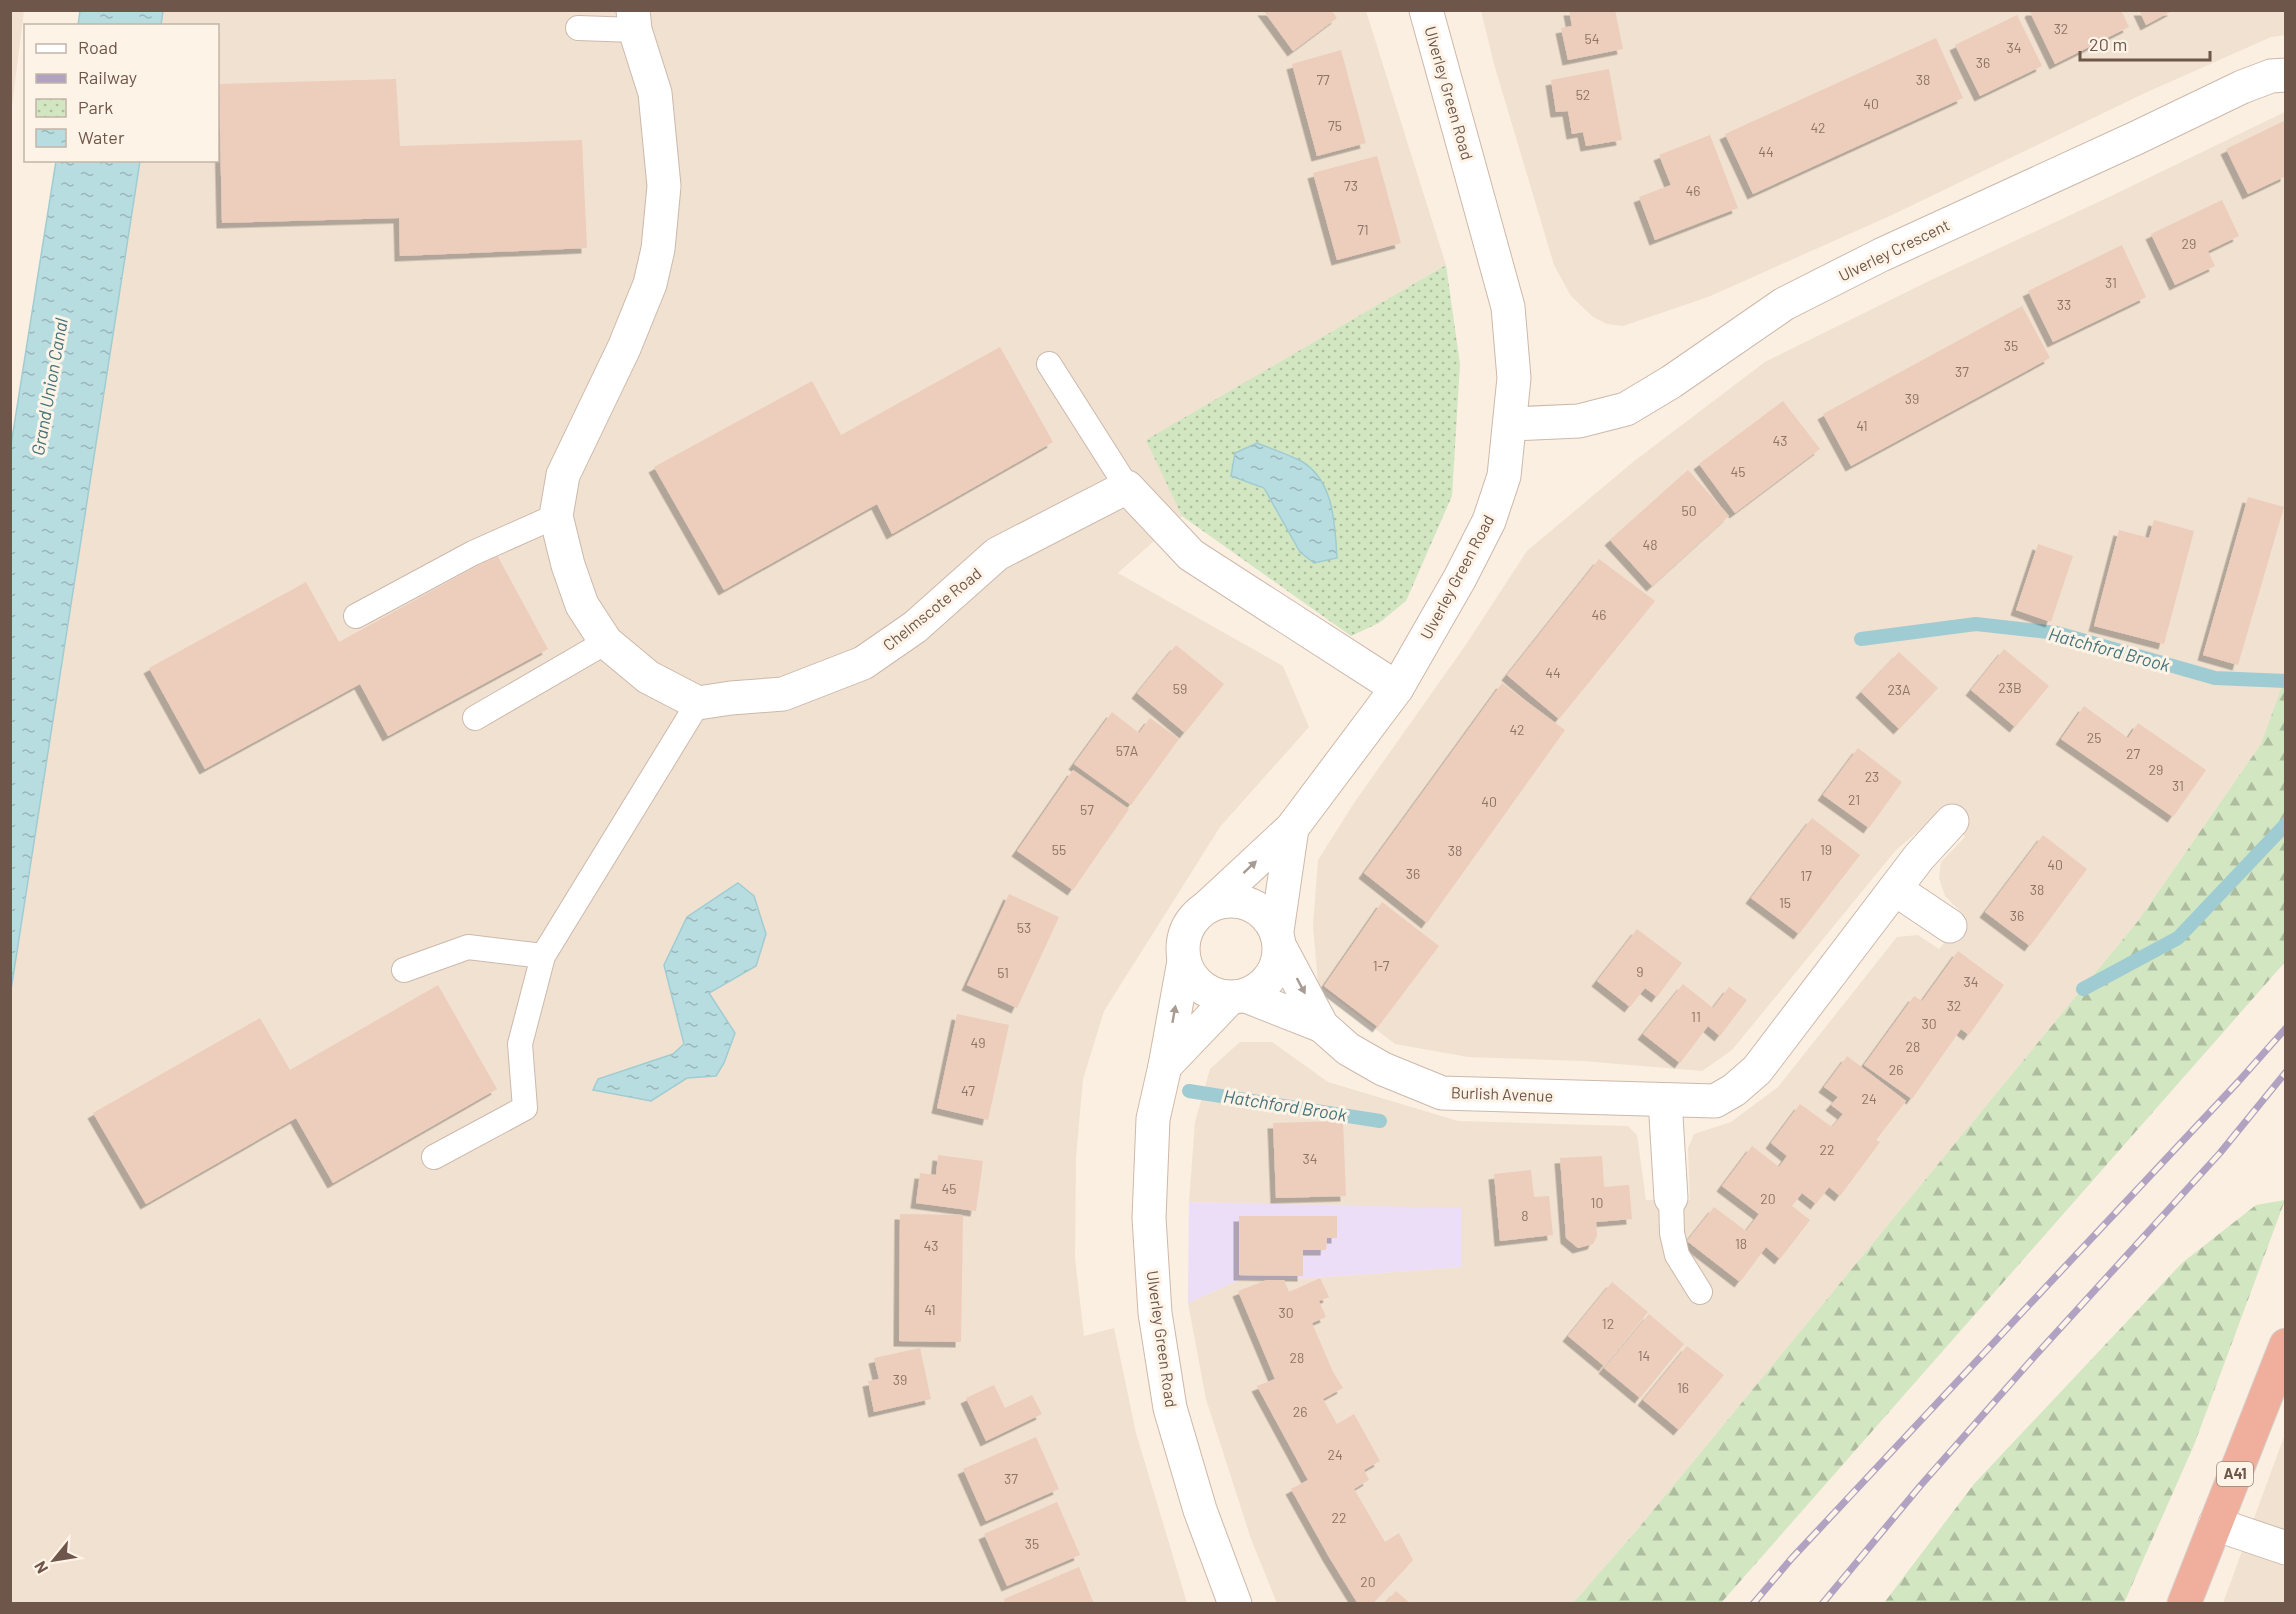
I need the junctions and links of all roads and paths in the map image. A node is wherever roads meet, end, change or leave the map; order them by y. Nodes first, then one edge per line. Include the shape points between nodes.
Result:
1 (1426, 10) edge
2 (634, 20) edge
3 (578, 28) dead end
4 (2286, 75) edge
5 (1050, 364) dead end
6 (1510, 424) junction
7 (1127, 487) junction
8 (556, 516) junction
9 (356, 616) dead end
10 (606, 642) junction
11 (1397, 688) junction
12 (698, 703) junction
13 (475, 718) dead end
14 (1952, 821) dead end
15 (1292, 828) junction
16 (1895, 889) junction
17 (1208, 906) junction
18 (1950, 926) dead end
19 (1278, 939) junction
20 (543, 956) junction
21 (1184, 961) junction
22 (404, 970) dead end
23 (1238, 997) junction
24 (1322, 1026) junction
25 (1165, 1066) junction
26 (1665, 1100) junction
27 (434, 1157) dead end
28 (1671, 1198) joint
29 (1700, 1292) dead end
30 (2286, 1346) edge
31 (2215, 1524) junction
32 (2286, 1548) edge
33 (1235, 1604) edge
34 (2184, 1604) edge

1 - 6 street, Ulverley Green Road via 1509,307 1514,378
2 - 3 lane
2 - 8 street via 655,93 664,186 658,249 650,284 624,348 562,475
4 - 6 street, Ulverley Crescent via 2242,87 1785,303 1626,409 1579,421
5 - 7 lane
6 - 11 street, Ulverley Green Road via 1504,477 1489,521
7 - 11 street via 1191,555
7 - 12 street, Chelmscote Road via 997,554 915,627 863,663 783,694
8 - 9 lane via 473,553
8 - 10 street via 582,604
10 - 12 street via 648,677
10 - 13 lane
11 - 15 street, Ulverley Green Road
12 - 20 lane
14 - 16 street, Burlish Avenue
17 -> 15 street, Ulverley Green Road
15 - 19 street, Ulverley Green Road
16 - 18 street
16 - 26 street, Burlish Avenue via 1757,1070 1715,1101
17 - 19 street via 1240,901 1256,907 1268,917
17 - 21 street via 1186,929
19 - 23 street via 1278,963 1272,978 1260,989
19 -> 24 street, Burlish Avenue
20 - 22 lane via 468,947
20 - 27 lane via 520,1044 525,1108
21 - 23 street via 1200,987 1214,995
25 -> 21 street, Ulverley Green Road
23 - 24 street, Burlish Avenue
23 - 25 street
24 - 26 street, Burlish Avenue via 1348,1049 1383,1069 1442,1092
25 - 33 street, Ulverley Green Road via 1153,1119 1149,1218 1155,1313 1170,1408 1200,1510
26 - 28 street
28 - 29 lane via 1677,1255
30 - 31 highway, A41
31 - 32 street
31 - 34 highway, A41

